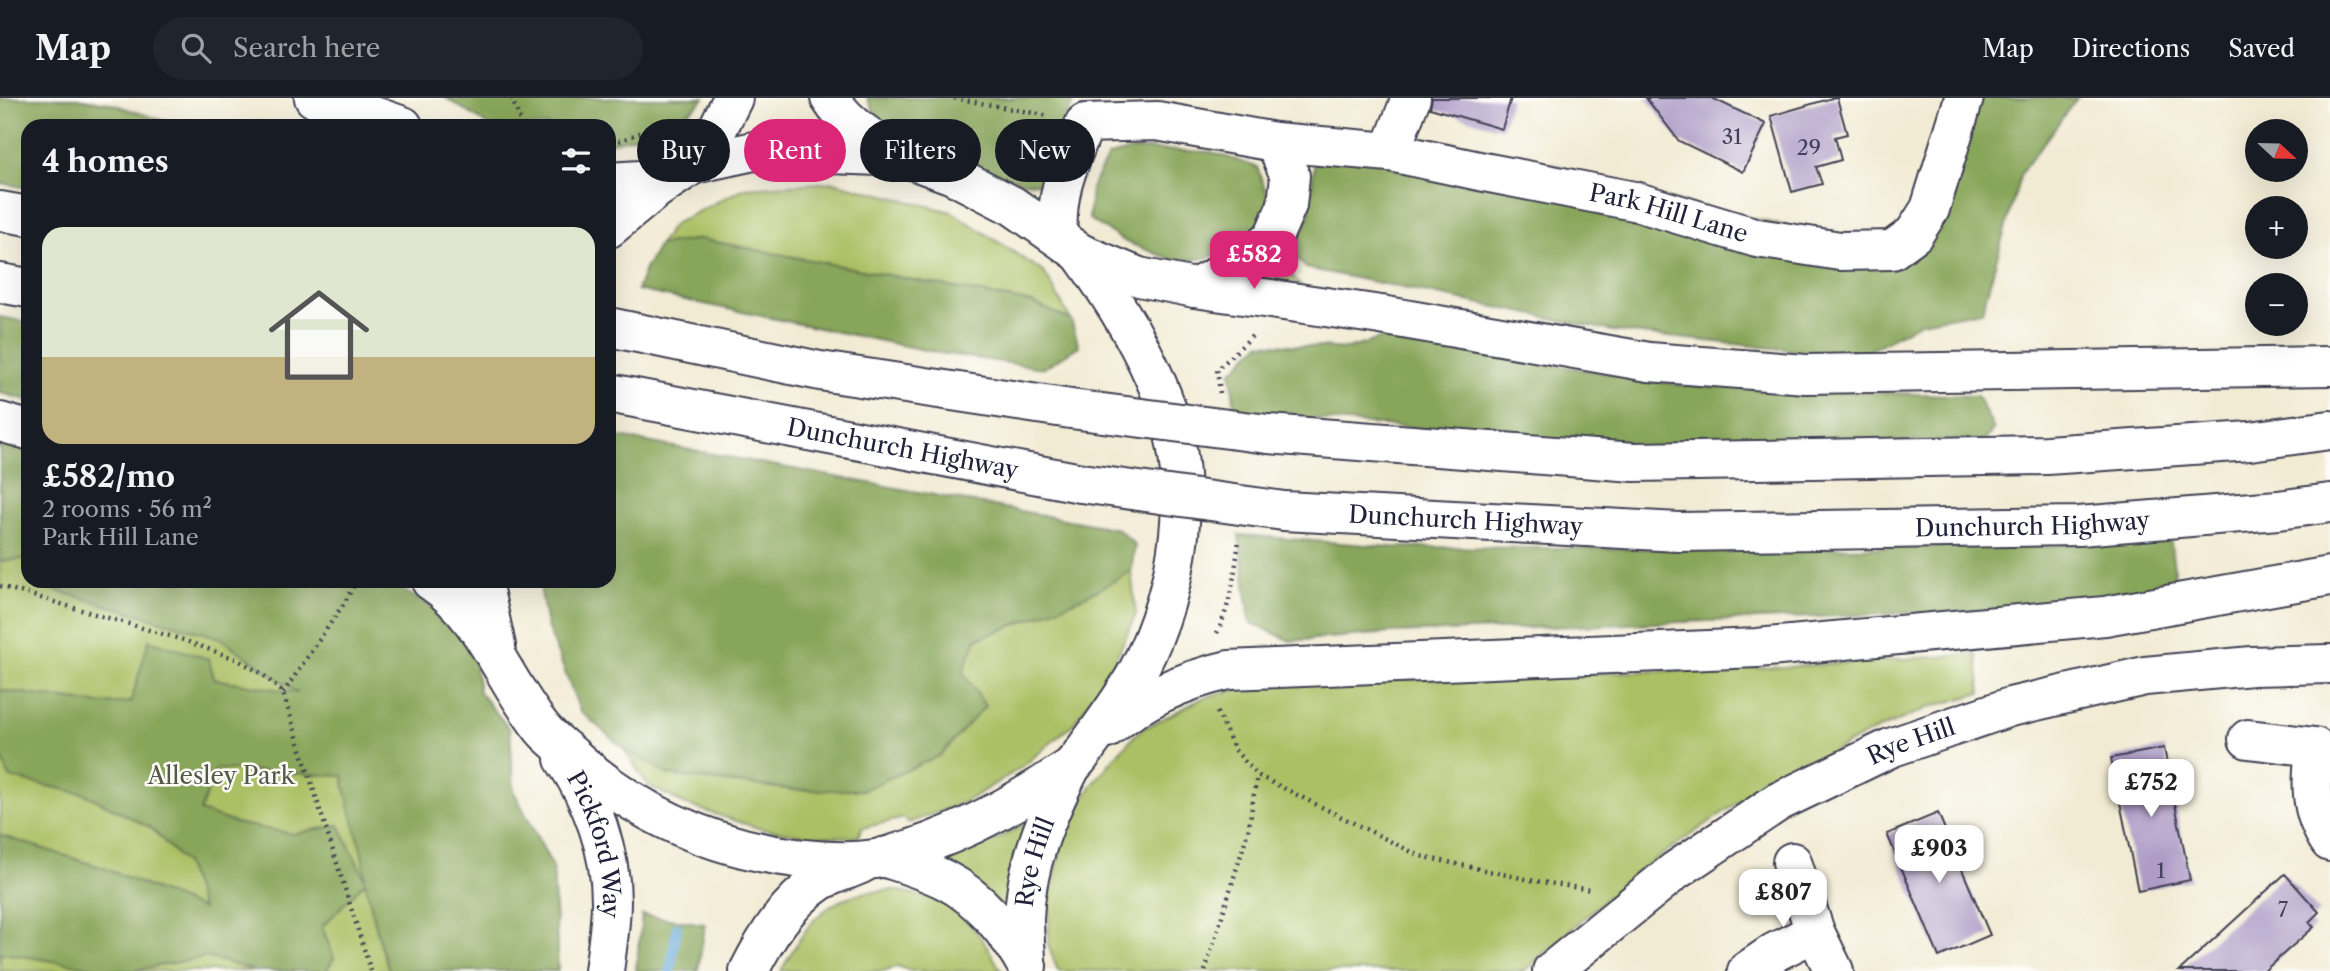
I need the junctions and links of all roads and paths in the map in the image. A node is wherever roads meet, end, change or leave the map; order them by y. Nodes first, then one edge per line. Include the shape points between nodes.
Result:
1 (314, 98) edge
2 (512, 98) edge
3 (733, 98) edge
4 (830, 98) edge
5 (954, 98) edge
6 (1964, 98) edge
7 (1410, 100) edge
8 (681, 116) dead end
9 (383, 119) edge
10 (520, 119) edge
11 (722, 119) edge
12 (1064, 119) edge
13 (1095, 123) edge
14 (860, 130) edge
15 (616, 141) edge
16 (1275, 142) junction
17 (1390, 152) junction
18 (860, 155) edge
19 (730, 157) edge
20 (637, 180) edge
21 (616, 182) edge
22 (670, 182) edge
23 (967, 182) edge
24 (1062, 182) edge
25 (0, 211) edge
26 (21, 215) edge
27 (616, 223) edge
28 (1069, 245) junction
29 (0, 283) edge
30 (21, 287) edge
31 (1195, 288) junction
32 (617, 328) edge
33 (2330, 366) edge
34 (616, 394) edge
35 (0, 422) edge
36 (21, 428) edge
37 (2330, 430) edge
38 (2330, 503) edge
39 (2330, 576) edge
40 (0, 586) edge
41 (352, 588) edge
42 (441, 588) edge
43 (484, 588) edge
44 (2330, 664) edge
45 (501, 665) junction
46 (283, 693) junction
47 (1217, 715) dead end
48 (543, 730) junction
49 (2248, 739) dead end
50 (1078, 758) junction
51 (2330, 842) edge
52 (878, 858) junction
53 (1792, 862) dead end
54 (1815, 932) junction
55 (1028, 967) edge
56 (371, 971) edge
57 (604, 971) edge
58 (749, 971) edge
59 (1205, 971) edge
60 (1552, 971) edge
61 (1747, 971) edge
62 (1833, 971) edge

1 - 9 main road
2 - 10 path
3 - 11 main road
4 - 14 main road
5 - 12 path
6 - 17 main road, Park Hill Lane via 1930,209 1914,234 1892,250 1840,251 1757,239 1634,201
7 - 17 main road
8 - 15 path
13 - 16 main road, Park Hill Lane via 1157,121
16 - 17 main road, Park Hill Lane
16 - 31 main road via 1290,176 1287,205 1273,237 1246,261
18 - 19 main road via 754,151
20 - 21 main road
22 - 27 main road
23 - 28 main road via 1013,205
24 - 28 main road via 1057,213
25 - 26 main road
28 - 31 main road via 1139,277
28 - 50 main road, Rye Hill via 1109,292 1164,398 1177,453 1182,506 1175,562 1160,621 1138,672
29 - 30 main road
31 - 33 main road via 1649,362 1806,374
32 - 37 main road, bridge via 820,371 1071,409 1268,434 1634,462 2047,455 2250,441
34 - 38 main road, Dunchurch Highway, bridge via 1081,484 1283,511 1679,532 2079,526
35 - 36 main road
39 - 50 main road via 2105,616 1758,648 1229,670 1199,677 1132,710
40 - 46 path via 236,659
41 - 46 path
42 - 45 main road via 476,623
43 - 45 main road
44 - 60 main road, Rye Hill via 2145,676 2010,707 1890,748 1766,810 1675,871
45 - 48 main road
46 - 56 path
47 - 59 path via 1235,750 1256,775 1248,832
48 - 52 main road via 610,788 692,833 776,855 822,861
48 - 57 main road, Pickford Way via 576,778 607,859 611,901
49 - 51 main road via 2315,747 2310,786
50 - 52 main road via 988,818
50 - 55 main road, Rye Hill via 1048,812 1031,869 1024,919
52 - 55 main road, Rye Hill via 947,881 995,920
52 - 58 main road via 821,880 793,904 764,940
53 - 54 main road
54 - 61 main road
54 - 62 main road

